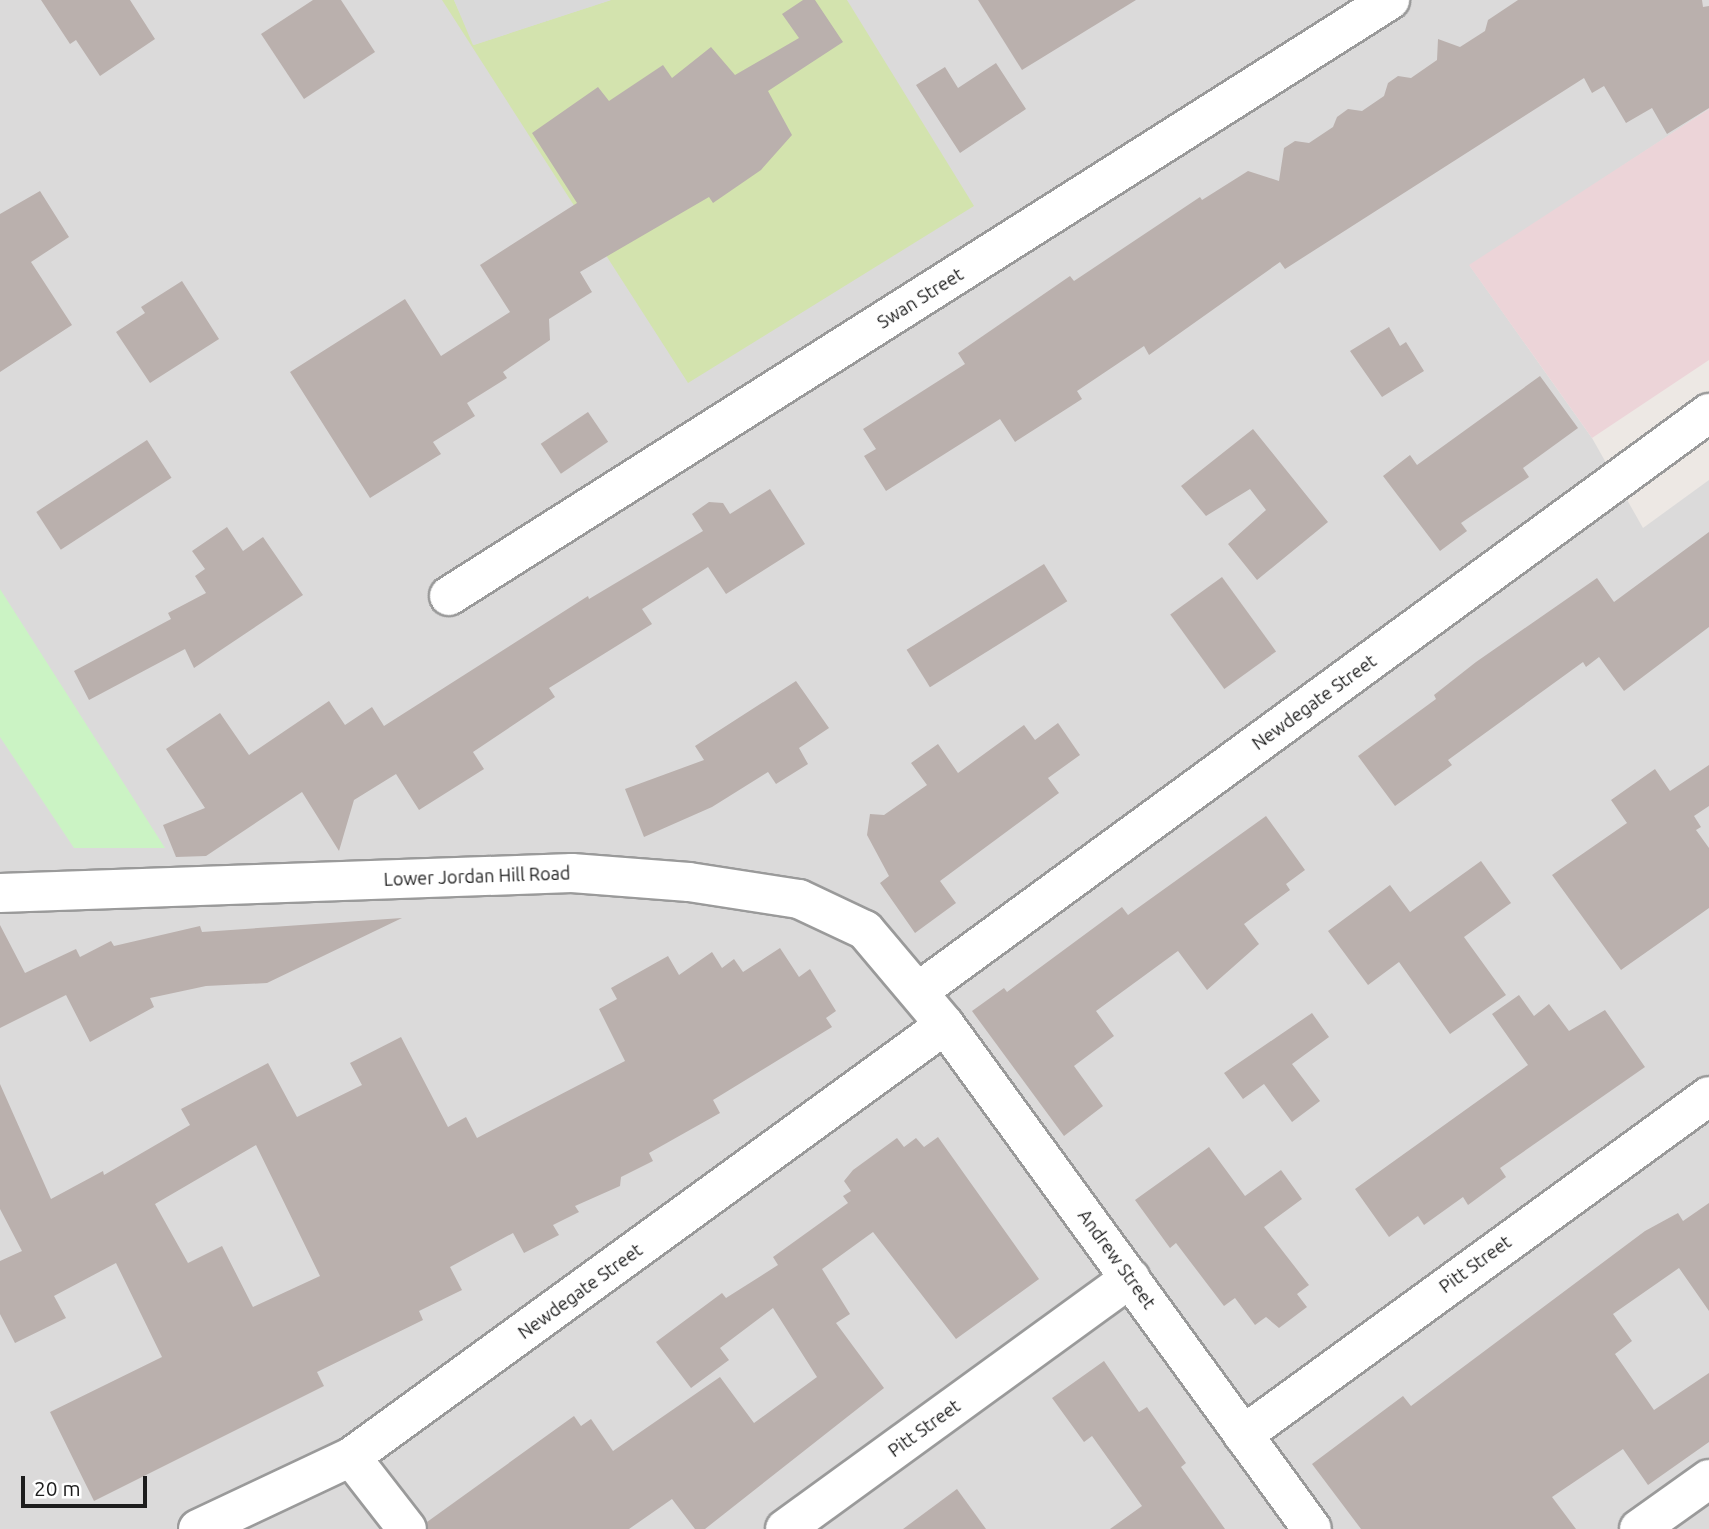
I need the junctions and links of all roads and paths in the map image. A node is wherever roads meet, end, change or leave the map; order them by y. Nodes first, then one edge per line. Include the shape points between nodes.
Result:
1 (1390, 0) edge
2 (1709, 413) edge
3 (449, 596) dead end
4 (0, 893) edge
5 (919, 990) junction
6 (945, 1025) junction
7 (1709, 1096) edge
8 (1131, 1278) junction
9 (1243, 1435) junction
10 (351, 1457) junction
11 (1709, 1479) edge
12 (198, 1529) edge
13 (407, 1529) edge
14 (785, 1529) edge
15 (1312, 1529) edge
16 (1639, 1529) edge

1 - 3 street, Swan Street
2 - 5 street, Newdegate Street
4 - 5 street, Lower Jordan Hill Road via 572,873 689,882 799,899 865,930
5 - 6 street, Andrew Street
6 - 8 street, Andrew Street
6 - 10 street, Newdegate Street
7 - 9 street, Pitt Street
8 - 9 street, Andrew Street
8 - 14 street, Pitt Street
9 - 15 street, Andrew Street
10 - 12 street, Newdegate Street
10 - 13 street
11 - 16 street

